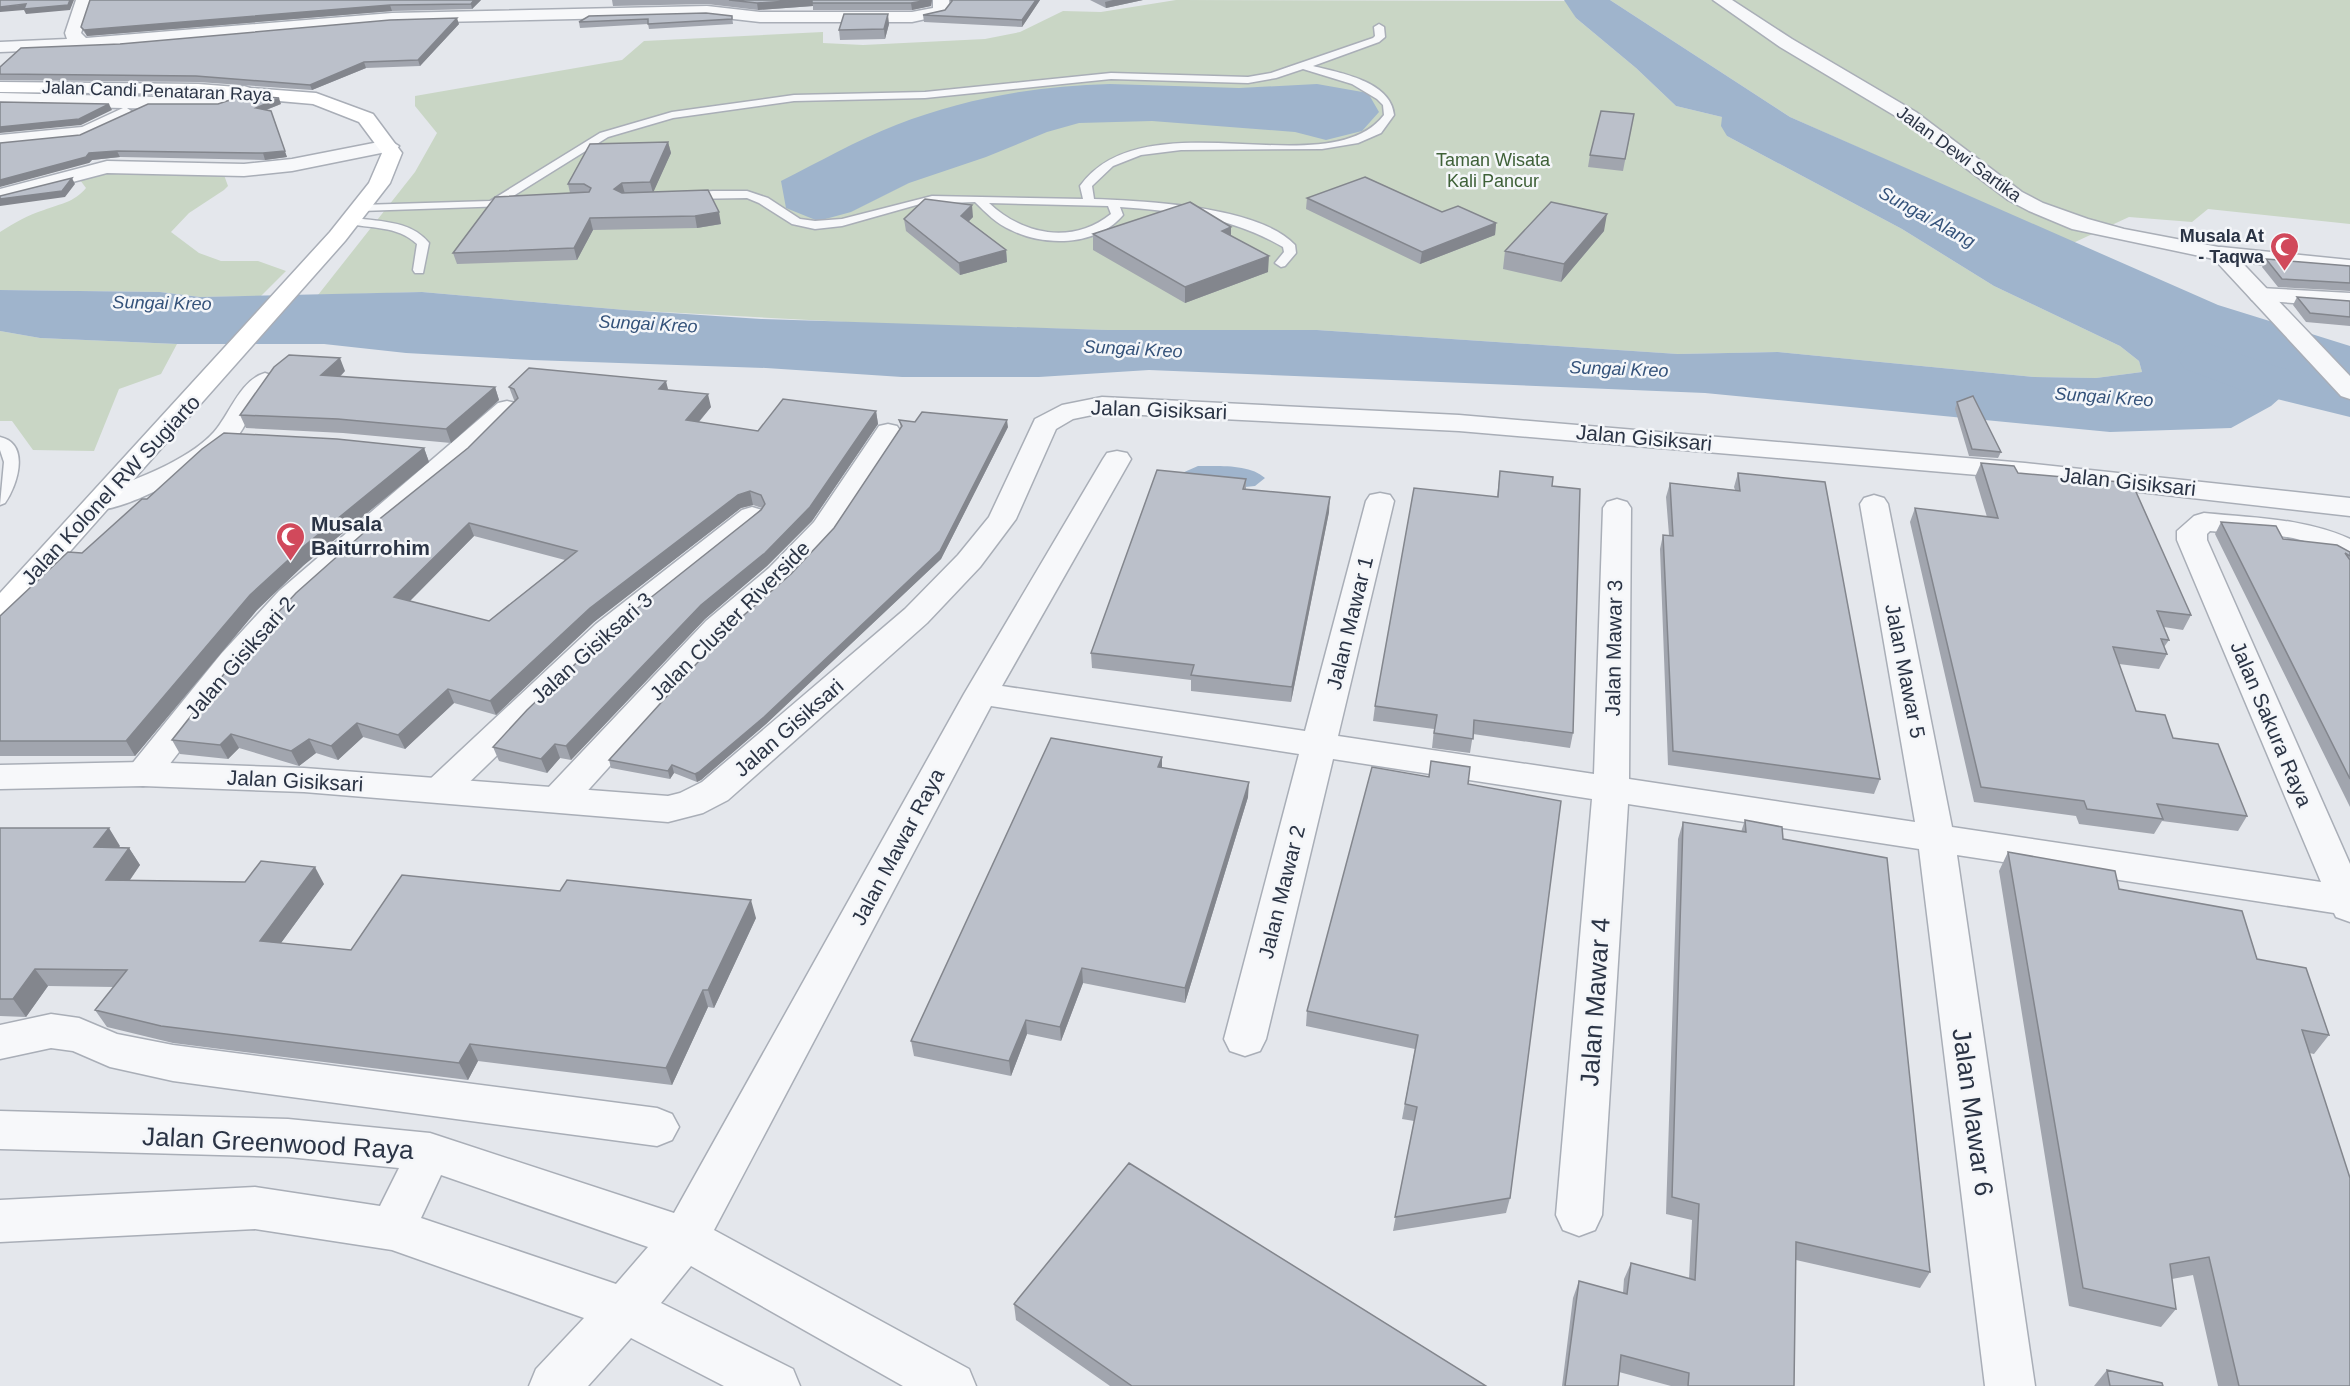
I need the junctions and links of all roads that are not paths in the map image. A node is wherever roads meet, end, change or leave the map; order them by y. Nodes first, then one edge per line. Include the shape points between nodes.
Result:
1 (84, 0) edge
2 (859, 0) edge
3 (941, 0) edge
4 (1720, 0) edge
5 (709, 5) edge
6 (865, 17) junction
7 (1379, 27) dead end
8 (82, 43) junction
9 (0, 47) edge
10 (1303, 66) junction
11 (0, 87) edge
12 (244, 92) junction
13 (0, 99) edge
14 (143, 104) junction
15 (0, 141) edge
16 (389, 146) junction
17 (0, 195) edge
18 (676, 196) edge
19 (978, 199) junction
20 (516, 203) edge
21 (1089, 203) junction
22 (1113, 203) junction
23 (493, 204) junction
24 (355, 215) junction
25 (2221, 254) junction
26 (1281, 263) dead end
27 (2350, 267) edge
28 (419, 270) dead end
29 (2260, 295) junction
30 (2350, 300) edge
31 (265, 381) edge
32 (2350, 392) edge
33 (507, 409) edge
34 (888, 432) dead end
35 (0, 441) edge
36 (426, 451) dead end
37 (461, 454) junction
38 (1117, 459) dead end
39 (0, 500) edge
40 (1380, 501) dead end
41 (100, 503) junction
42 (1874, 504) dead end
43 (2350, 507) edge
44 (1617, 508) dead end
45 (752, 516) edge
46 (2350, 555) edge
47 (0, 611) edge
48 (981, 694) junction
49 (1320, 745) junction
50 (143, 774) junction
51 (0, 777) edge
52 (441, 789) junction
53 (1611, 789) junction
54 (559, 799) junction
55 (1936, 838) junction
56 (2349, 903) edge
57 (1245, 1039) dead end
58 (0, 1042) edge
59 (657, 1126) dead end
60 (0, 1130) edge
61 (430, 1152) junction
62 (1579, 1215) dead end
63 (0, 1221) edge
64 (392, 1229) junction
65 (685, 1238) junction
66 (625, 1310) junction
67 (554, 1386) edge
68 (775, 1386) edge
69 (951, 1386) edge
70 (2010, 1386) edge

1 - 8 street via 73,33
2 - 6 street
3 - 6 street via 942,8 926,15
4 - 25 street, Jalan Dewi Sartika via 1909,117 2015,196 2036,207 2123,235
5 - 6 street via 760,16
5 - 8 street via 392,18
7 - 10 lane via 1380,38
8 - 9 street
10 - 21 lane via 1376,92 1389,106 1384,125 1367,135 1299,149 1188,146 1133,154 1096,171 1086,186
10 - 23 lane via 1248,80 1111,76 925,95 794,98 672,115 604,135
11 - 12 main road, Jalan Candi Penataran Raya
12 - 14 street via 211,103
12 - 16 main road, Jalan Candi Penataran Raya via 316,99 340,107 366,118
13 - 14 street
14 - 15 street via 86,132
16 - 17 street via 244,170 107,167
16 - 24 main road via 392,163
18 - 19 lane via 746,195 762,201 791,222 817,225 866,218 919,201 948,197
19 - 21 lane
19 - 22 lane via 1003,222 1026,232 1055,237 1079,235 1108,224 1117,215
20 - 23 lane
21 - 22 lane
22 - 26 lane via 1175,209 1262,229 1289,245 1290,253
23 - 24 lane
24 - 28 lane via 414,233 423,243
24 - 41 main road, Jalan Kolonel RW Sugiarto
25 - 27 street, Jalan Dewi Sartika
25 - 29 street
29 - 30 street
29 - 32 street
31 - 41 street via 240,411 236,438 179,469
33 - 37 street, Jalan Gisiksari 2
34 - 54 street, Jalan Cluster Riverside via 824,528 780,574 717,628
35 - 39 lane via 11,455 14,467
36 - 37 street
37 - 50 street, Jalan Gisiksari 2 via 289,600
38 - 48 street, Jalan Mawar Raya
40 - 49 street, Jalan Mawar 1
41 - 47 main road, Jalan Kolonel RW Sugiarto
42 - 55 street, Jalan Mawar 5
43 - 54 street, Jalan Gisiksari via 2025,471 1460,423 1102,405 1079,408 1051,418 1044,425 1002,519 969,561 907,623 715,792 668,809
44 - 53 street, Jalan Mawar 3
45 - 52 street, Jalan Gisiksari 3 via 607,631
46 - 56 street, Jalan Sakura Raya via 2336,543 2314,534 2204,522 2192,531 2192,540
48 - 49 street
48 - 65 street, Jalan Mawar Raya
49 - 53 street
49 - 57 street, Jalan Mawar 2
50 - 51 street, Jalan Gisiksari
50 - 52 street, Jalan Gisiksari
52 - 54 street, Jalan Gisiksari
53 - 55 street
53 - 62 street, Jalan Mawar 4
55 - 56 street
55 - 70 street, Jalan Mawar 6
58 - 59 street via 51,1031 79,1035 110,1050 173,1063
60 - 61 street, Jalan Greenwood Raya via 288,1138
61 - 64 street
61 - 65 street, Jalan Greenwood Raya
63 - 64 street via 255,1208
64 - 66 street
65 - 66 street, Jalan Mawar Raya
65 - 69 street, Jalan Greenwood Raya
66 - 67 street, Jalan Mawar Raya
66 - 68 street

